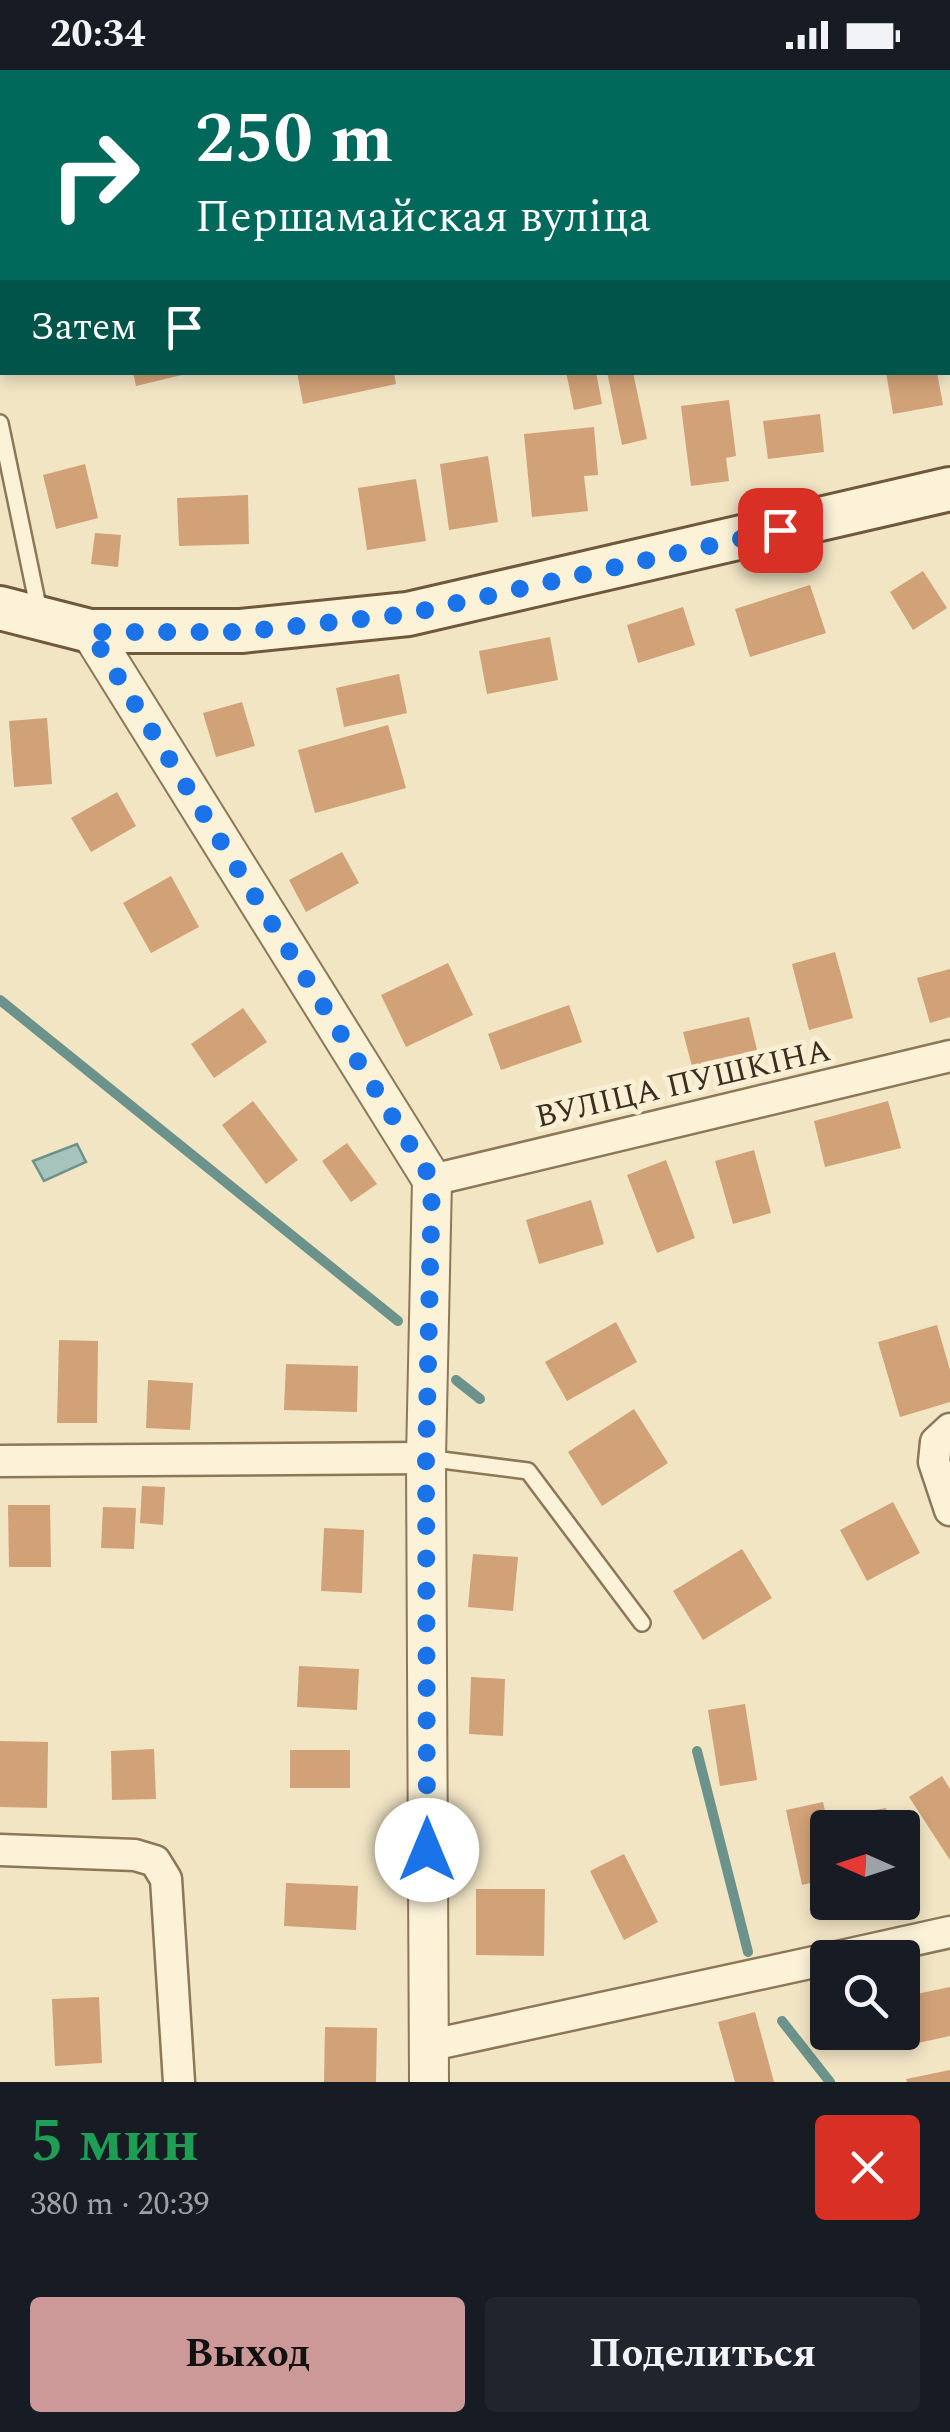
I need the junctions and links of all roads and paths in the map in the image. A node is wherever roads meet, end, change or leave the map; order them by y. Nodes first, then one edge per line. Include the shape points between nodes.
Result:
1 (0, 422) edge
2 (950, 489) edge
3 (0, 608) edge
4 (41, 620) junction
5 (90, 632) junction
6 (950, 1056) edge
7 (432, 1180) junction
8 (950, 1429) edge
9 (426, 1458) junction
10 (0, 1461) edge
11 (950, 1510) edge
12 (642, 1623) dead end
13 (0, 1850) edge
14 (950, 1932) edge
15 (913, 1940) edge
16 (810, 1963) edge
17 (428, 2064) edge
18 (179, 2082) edge

1 - 4 lane
2 - 5 main road via 408,614 241,632
3 - 4 main road
4 - 5 main road
5 - 7 street
6 - 7 street, ВУЛІЦА ПУШКІНА
7 - 9 street
8 - 11 street via 936,1442 934,1462
9 - 10 street
9 - 12 lane via 528,1471
9 - 17 street
13 - 18 street via 155,1861 166,1879
14 - 15 street
16 - 17 street

